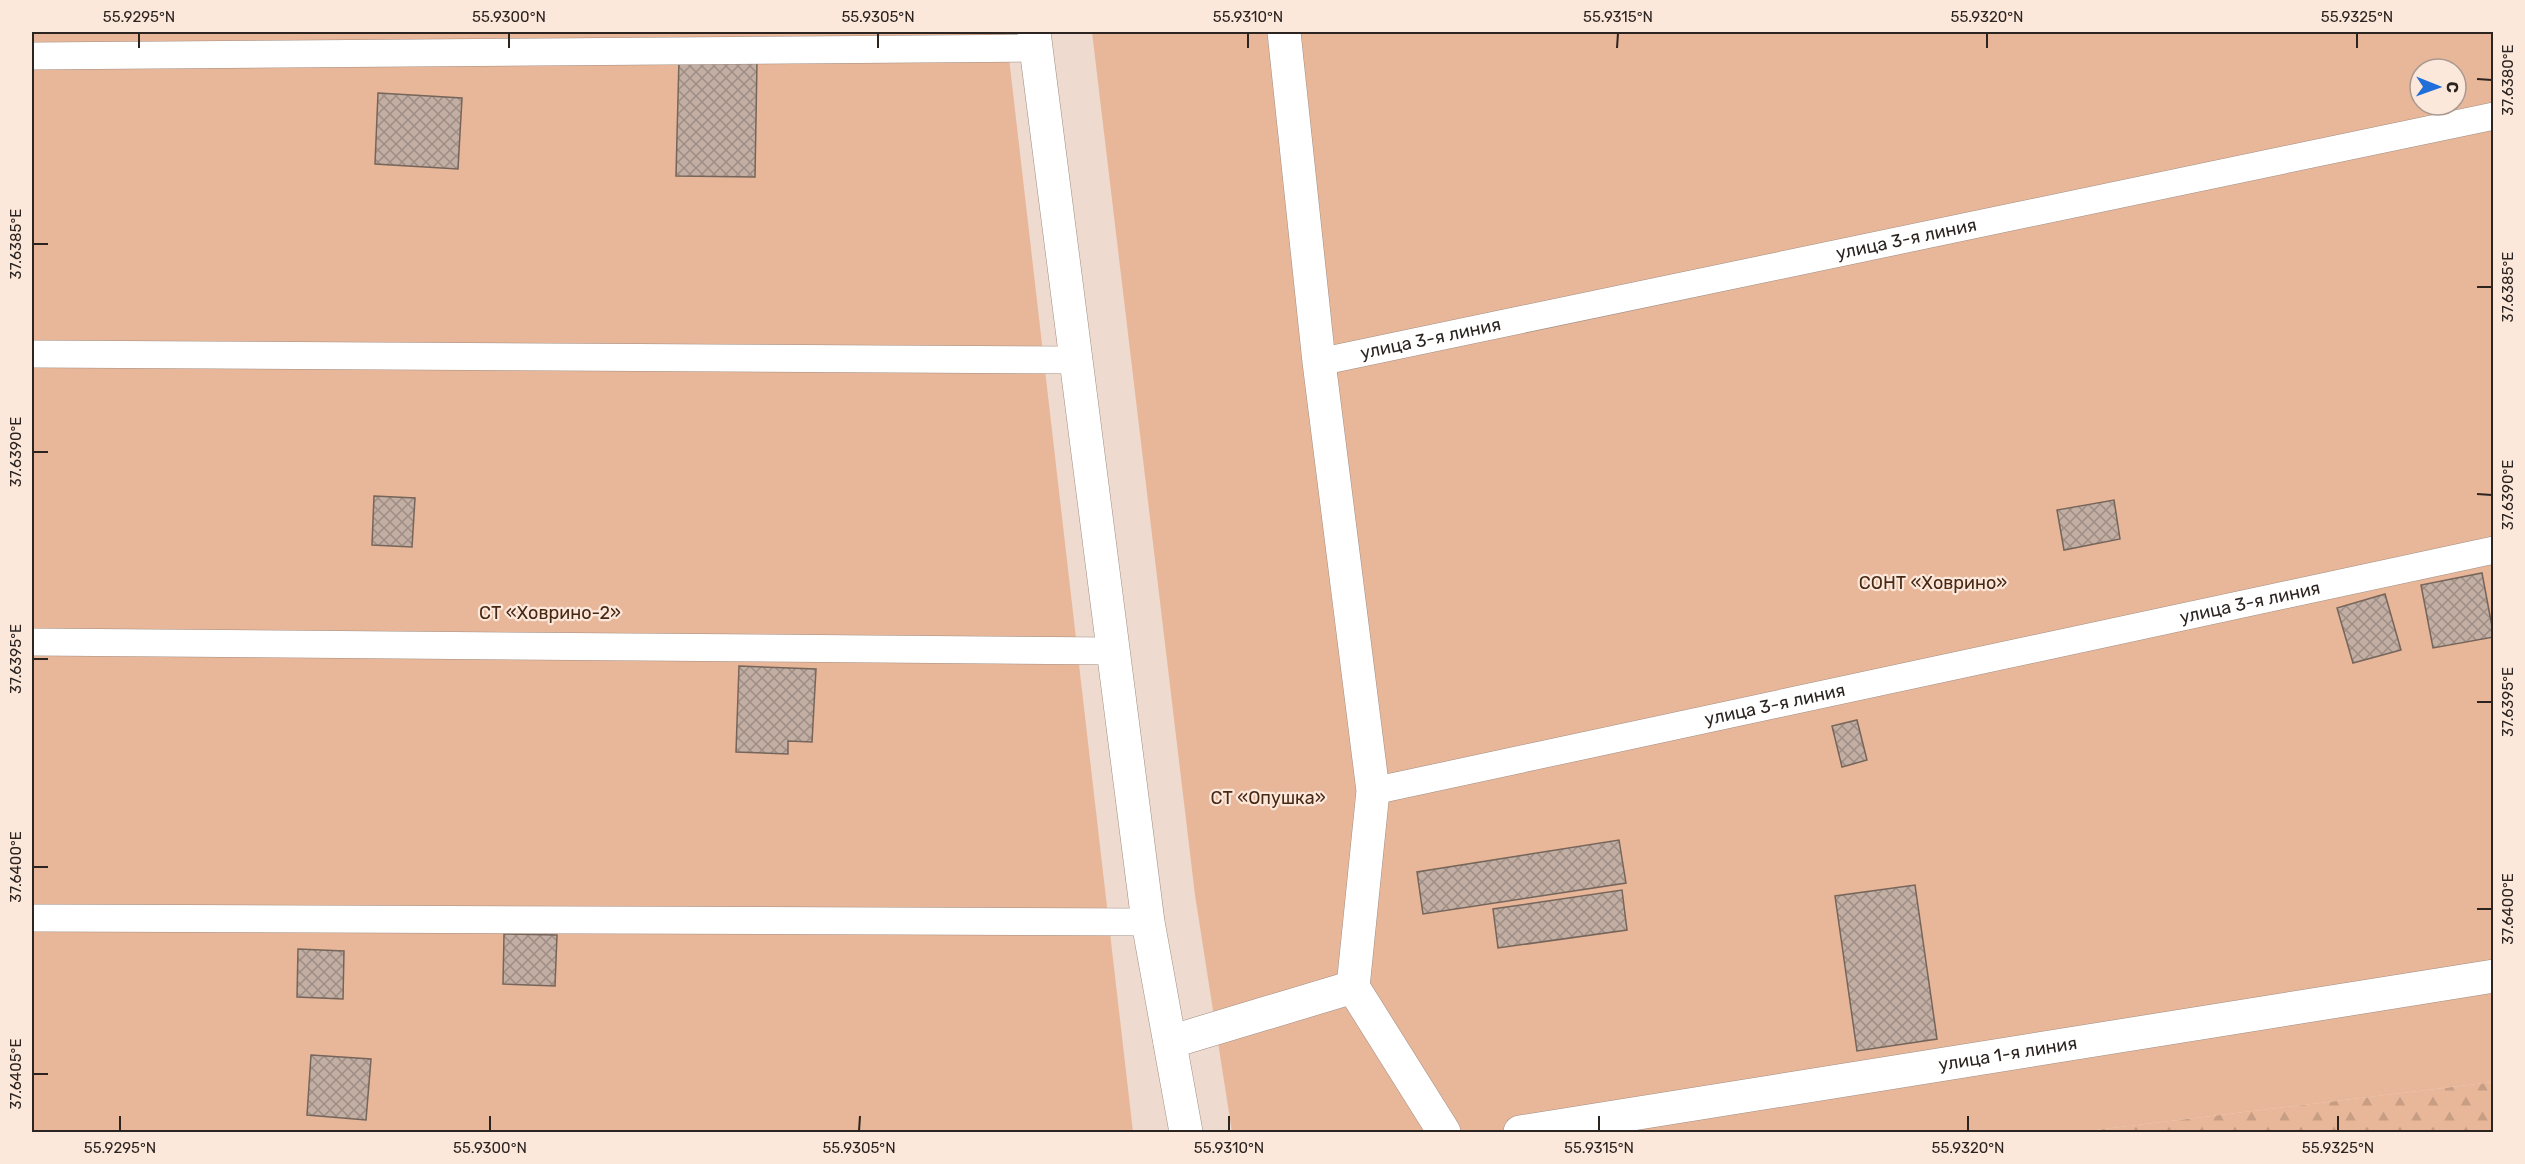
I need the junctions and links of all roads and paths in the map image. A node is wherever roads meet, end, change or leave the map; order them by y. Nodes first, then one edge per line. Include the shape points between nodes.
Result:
1 (1284, 32) edge
2 (1035, 40) edge
3 (32, 56) edge
4 (2493, 116) edge
5 (32, 354) edge
6 (1077, 360) junction
7 (1319, 362) junction
8 (2493, 550) edge
9 (32, 642) edge
10 (1114, 651) junction
11 (1373, 791) junction
12 (32, 918) edge
13 (1148, 922) junction
14 (2493, 976) edge
15 (1353, 987) junction
16 (1170, 1042) junction
17 (1186, 1132) edge
18 (1444, 1132) edge
19 (1520, 1132) edge

1 - 7 street
2 - 3 lane
2 - 6 street
4 - 7 lane, улица 3-я линия
5 - 6 lane
6 - 10 street
7 - 11 street
8 - 11 lane, улица 3-я линия
9 - 10 lane
10 - 13 street
11 - 15 street
12 - 13 lane
13 - 16 street
14 - 19 street, улица 1-я линия
15 - 16 street
15 - 18 street
16 - 17 street

